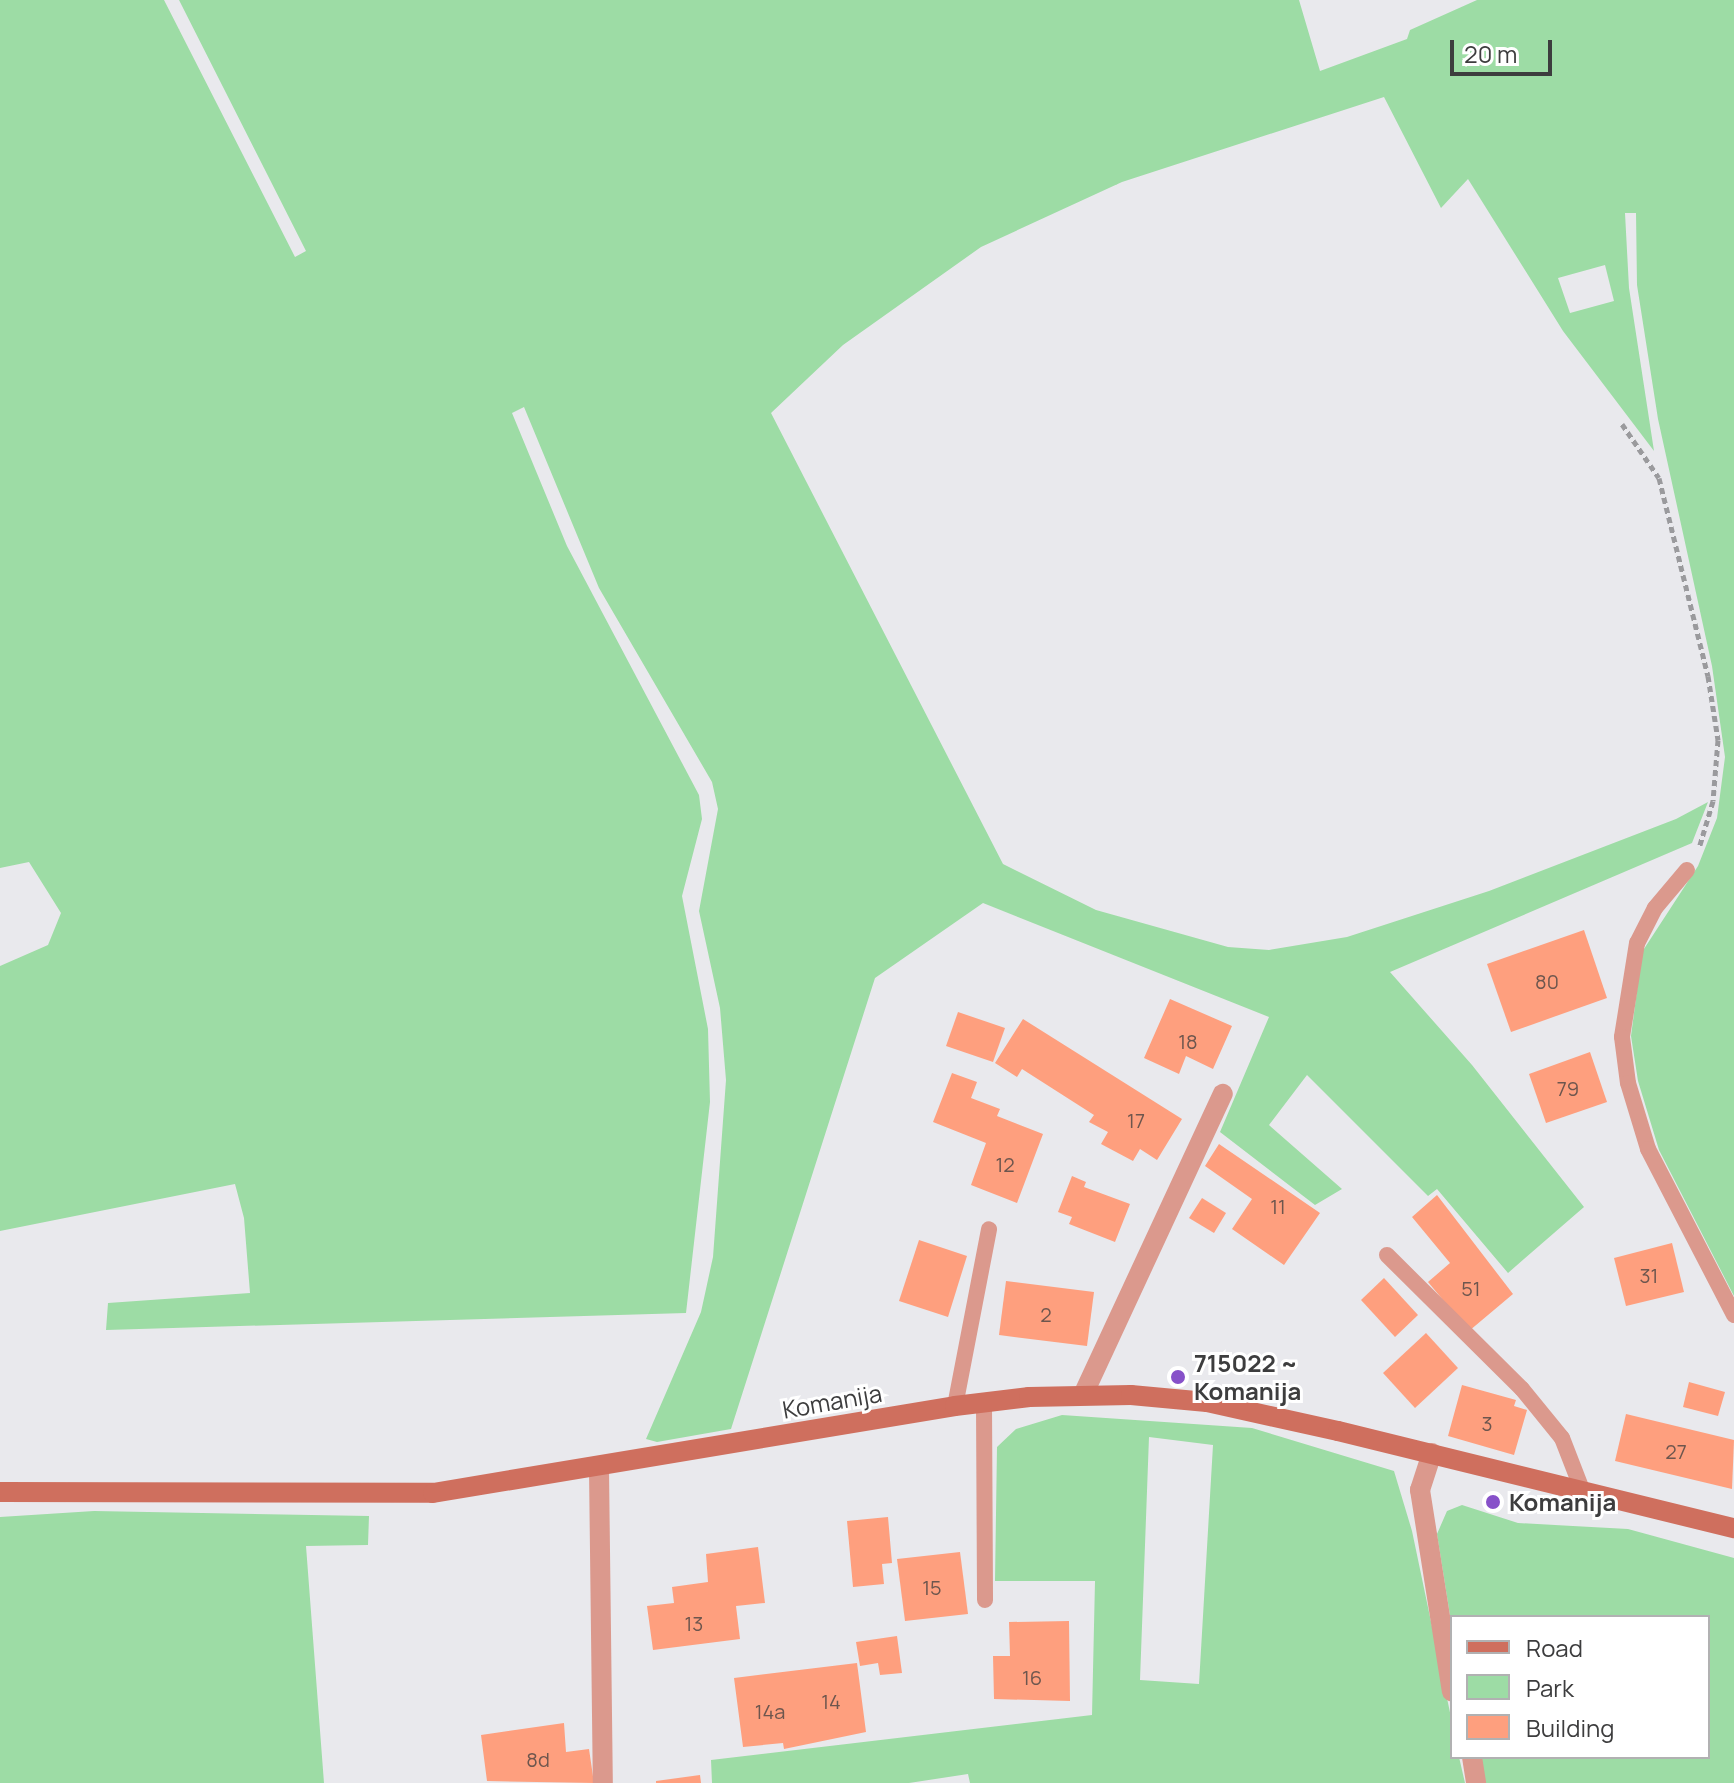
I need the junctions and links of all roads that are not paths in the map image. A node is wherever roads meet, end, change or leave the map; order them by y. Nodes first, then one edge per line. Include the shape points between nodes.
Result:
1 (1687, 870) road end
2 (1223, 1094) dead end
3 (989, 1229) dead end
4 (1387, 1255) dead end
5 (1734, 1315) edge
6 (1083, 1395) junction
7 (984, 1404) junction
8 (955, 1406) junction
9 (1432, 1453) junction
10 (599, 1469) junction
11 (1581, 1487) junction
12 (0, 1492) edge
13 (1734, 1528) edge
14 (985, 1600) dead end
15 (1450, 1678) edge
16 (1472, 1759) edge
17 (603, 1783) edge
18 (1476, 1783) edge

1 - 5 lane via 1655,908 1637,943 1622,1037 1628,1083 1648,1149
2 - 6 street
3 - 8 lane
4 - 11 lane via 1522,1389 1562,1438
6 - 7 street, Komanija
6 - 9 street, Komanija via 1207,1402
7 - 8 street, Komanija
7 - 14 lane
8 - 10 street, Komanija
9 - 11 street, Komanija
9 - 15 street via 1420,1490
10 - 12 street, Komanija via 433,1493
10 - 17 street
11 - 13 street, Komanija
16 - 18 street

